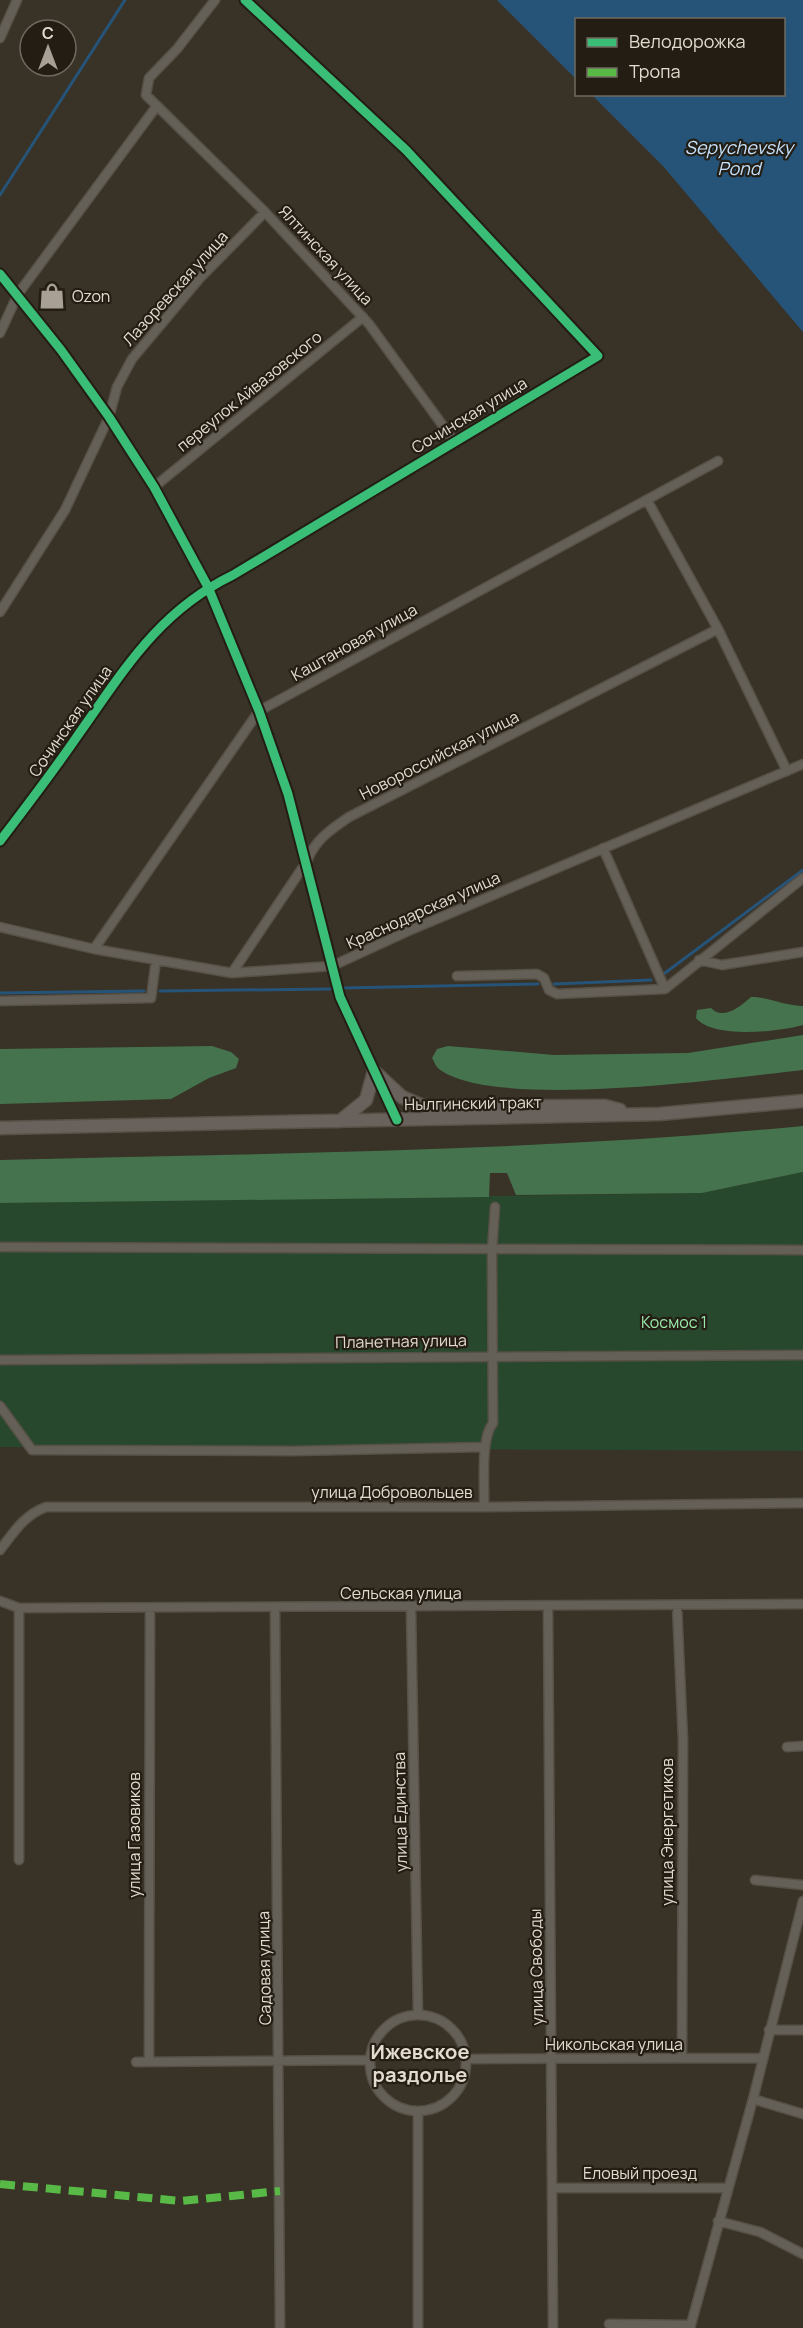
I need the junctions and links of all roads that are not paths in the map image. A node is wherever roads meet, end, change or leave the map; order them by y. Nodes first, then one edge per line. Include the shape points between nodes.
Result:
1 (17, 0) edge
2 (215, 0) edge
3 (245, 0) edge
4 (0, 38) edge
5 (156, 106) junction
6 (266, 212) junction
7 (0, 274) edge
8 (18, 294) junction
9 (363, 318) junction
10 (0, 333) edge
11 (109, 417) junction
12 (454, 441) junction
13 (718, 461) dead end
14 (154, 487) junction
15 (648, 500) junction
16 (208, 587) junction
17 (0, 612) edge
18 (718, 630) junction
19 (259, 711) junction
20 (803, 764) edge
21 (787, 771) junction
22 (0, 841) edge
23 (603, 848) junction
24 (307, 861) junction
25 (803, 878) edge
26 (0, 927) edge
27 (94, 949) junction
28 (803, 952) edge
29 (156, 960) junction
30 (699, 960) junction
31 (332, 966) junction
32 (232, 973) junction
33 (457, 976) dead end
34 (665, 989) junction
35 (0, 1001) edge
36 (374, 1071) junction
37 (803, 1101) edge
38 (634, 1114) junction
39 (397, 1120) junction
40 (340, 1121) junction
41 (0, 1128) edge
42 (495, 1207) dead end
43 (0, 1247) edge
44 (492, 1250) junction
45 (803, 1250) edge
46 (803, 1354) edge
47 (494, 1355) junction
48 (0, 1360) edge
49 (0, 1406) edge
50 (484, 1447) junction
51 (803, 1503) edge
52 (484, 1508) junction
53 (0, 1550) edge
54 (0, 1601) edge
55 (803, 1604) edge
56 (677, 1606) junction
57 (548, 1607) junction
58 (19, 1608) junction
59 (150, 1608) junction
60 (275, 1608) junction
61 (411, 1608) junction
62 (803, 1746) edge
63 (787, 1747) dead end
64 (19, 1860) dead end
65 (754, 1880) dead end
66 (803, 1885) edge
67 (803, 1901) edge
68 (418, 2015) junction
69 (769, 2030) junction
70 (803, 2030) edge
71 (682, 2058) junction
72 (762, 2058) junction
73 (466, 2059) junction
74 (552, 2059) junction
75 (280, 2060) junction
76 (370, 2060) junction
77 (136, 2062) dead end
78 (149, 2062) junction
79 (753, 2099) junction
80 (418, 2111) junction
81 (803, 2114) edge
82 (553, 2188) junction
83 (727, 2188) junction
84 (718, 2221) junction
85 (803, 2254) edge
86 (609, 2324) dead end
87 (690, 2327) edge
88 (280, 2328) edge
89 (417, 2328) edge
90 (554, 2328) edge

1 - 4 street
2 - 5 street, Ялтинская улица via 149,78 146,94
3 - 12 street, Сочинская улица via 406,150 598,356
5 - 6 street, Ялтинская улица
5 - 8 street
6 - 9 street, Ялтинская улица
6 - 11 street, Лазоревская улица via 200,278 146,340 117,387
7 - 8 street
8 - 10 street
8 - 11 street
9 - 12 street, Ялтинская улица
9 - 14 street, переулок Айвазовского
11 - 14 street
11 - 17 street, Лазоревская улица via 65,510
12 - 16 street, Сочинская улица
13 - 15 street, Каштановая улица
14 - 16 street
15 - 18 street
15 - 19 street, Каштановая улица
16 - 19 street
16 - 22 street, Сочинская улица via 138,649
18 - 21 street
18 - 24 street, Новороссийская улица via 349,817 313,846
19 - 24 street
19 - 27 street, Каштановая улица
20 - 21 street, Краснодарская улица
21 - 23 street, Краснодарская улица
23 - 31 street, Краснодарская улица
23 - 34 street
24 - 31 street
24 - 32 street, Новороссийская улица
25 - 30 street
26 - 27 street, Краснодарская улица
27 - 29 street, Краснодарская улица
28 - 30 street via 722,964
29 - 32 street, Краснодарская улица
29 - 35 street via 151,998
30 - 34 street
31 - 32 street, Краснодарская улица
31 - 36 street via 340,997
33 - 34 street via 537,974 557,994
36 - 38 main road via 402,1097 425,1107 605,1106
36 - 39 street
36 - 40 main road via 366,1100
37 - 38 main road, Нылгинский тракт
38 - 39 main road, Нылгинский тракт
39 - 40 main road, Нылгинский тракт
40 - 41 main road, Нылгинский тракт
42 - 44 street
43 - 44 street
44 - 45 street
44 - 47 street
46 - 47 street, Планетная улица
47 - 48 street, Планетная улица
47 - 50 street via 493,1423
49 - 50 street via 32,1450
50 - 52 street
51 - 52 street, улица Добровольцев
52 - 53 street, улица Добровольцев via 46,1507 24,1520
54 - 58 street, Сельская улица
55 - 56 street, Сельская улица
56 - 57 street, Сельская улица
56 - 71 street, улица Энергетиков via 683,1740
57 - 61 street, Сельская улица
57 - 74 street, улица Свободы
58 - 59 street, Сельская улица
58 - 64 street
59 - 60 street, Сельская улица
59 - 78 street, улица Газовиков
60 - 61 street, Сельская улица
60 - 75 street, Садовая улица
61 - 68 street, улица Единства
62 - 63 street
65 - 66 street
67 - 69 street
68 - 73 street via 432,2017 456,2033
68 - 76 street via 391,2023 380,2033
69 - 70 street
69 - 72 street
71 - 72 street, Никольская улица
71 - 74 street, Никольская улица
72 - 79 street
73 - 74 street, Никольская улица
73 - 80 street via 458,2089 447,2101
74 - 82 street, улица Свободы
75 - 76 street
75 - 78 street
75 - 88 street, Садовая улица
76 - 80 street via 375,2083 389,2101
77 - 78 street
79 - 81 street
79 - 83 street
80 - 89 street
82 - 83 street, Еловый проезд
82 - 90 street, улица Свободы
83 - 84 street
84 - 85 street via 760,2232
84 - 87 street
86 - 87 street

